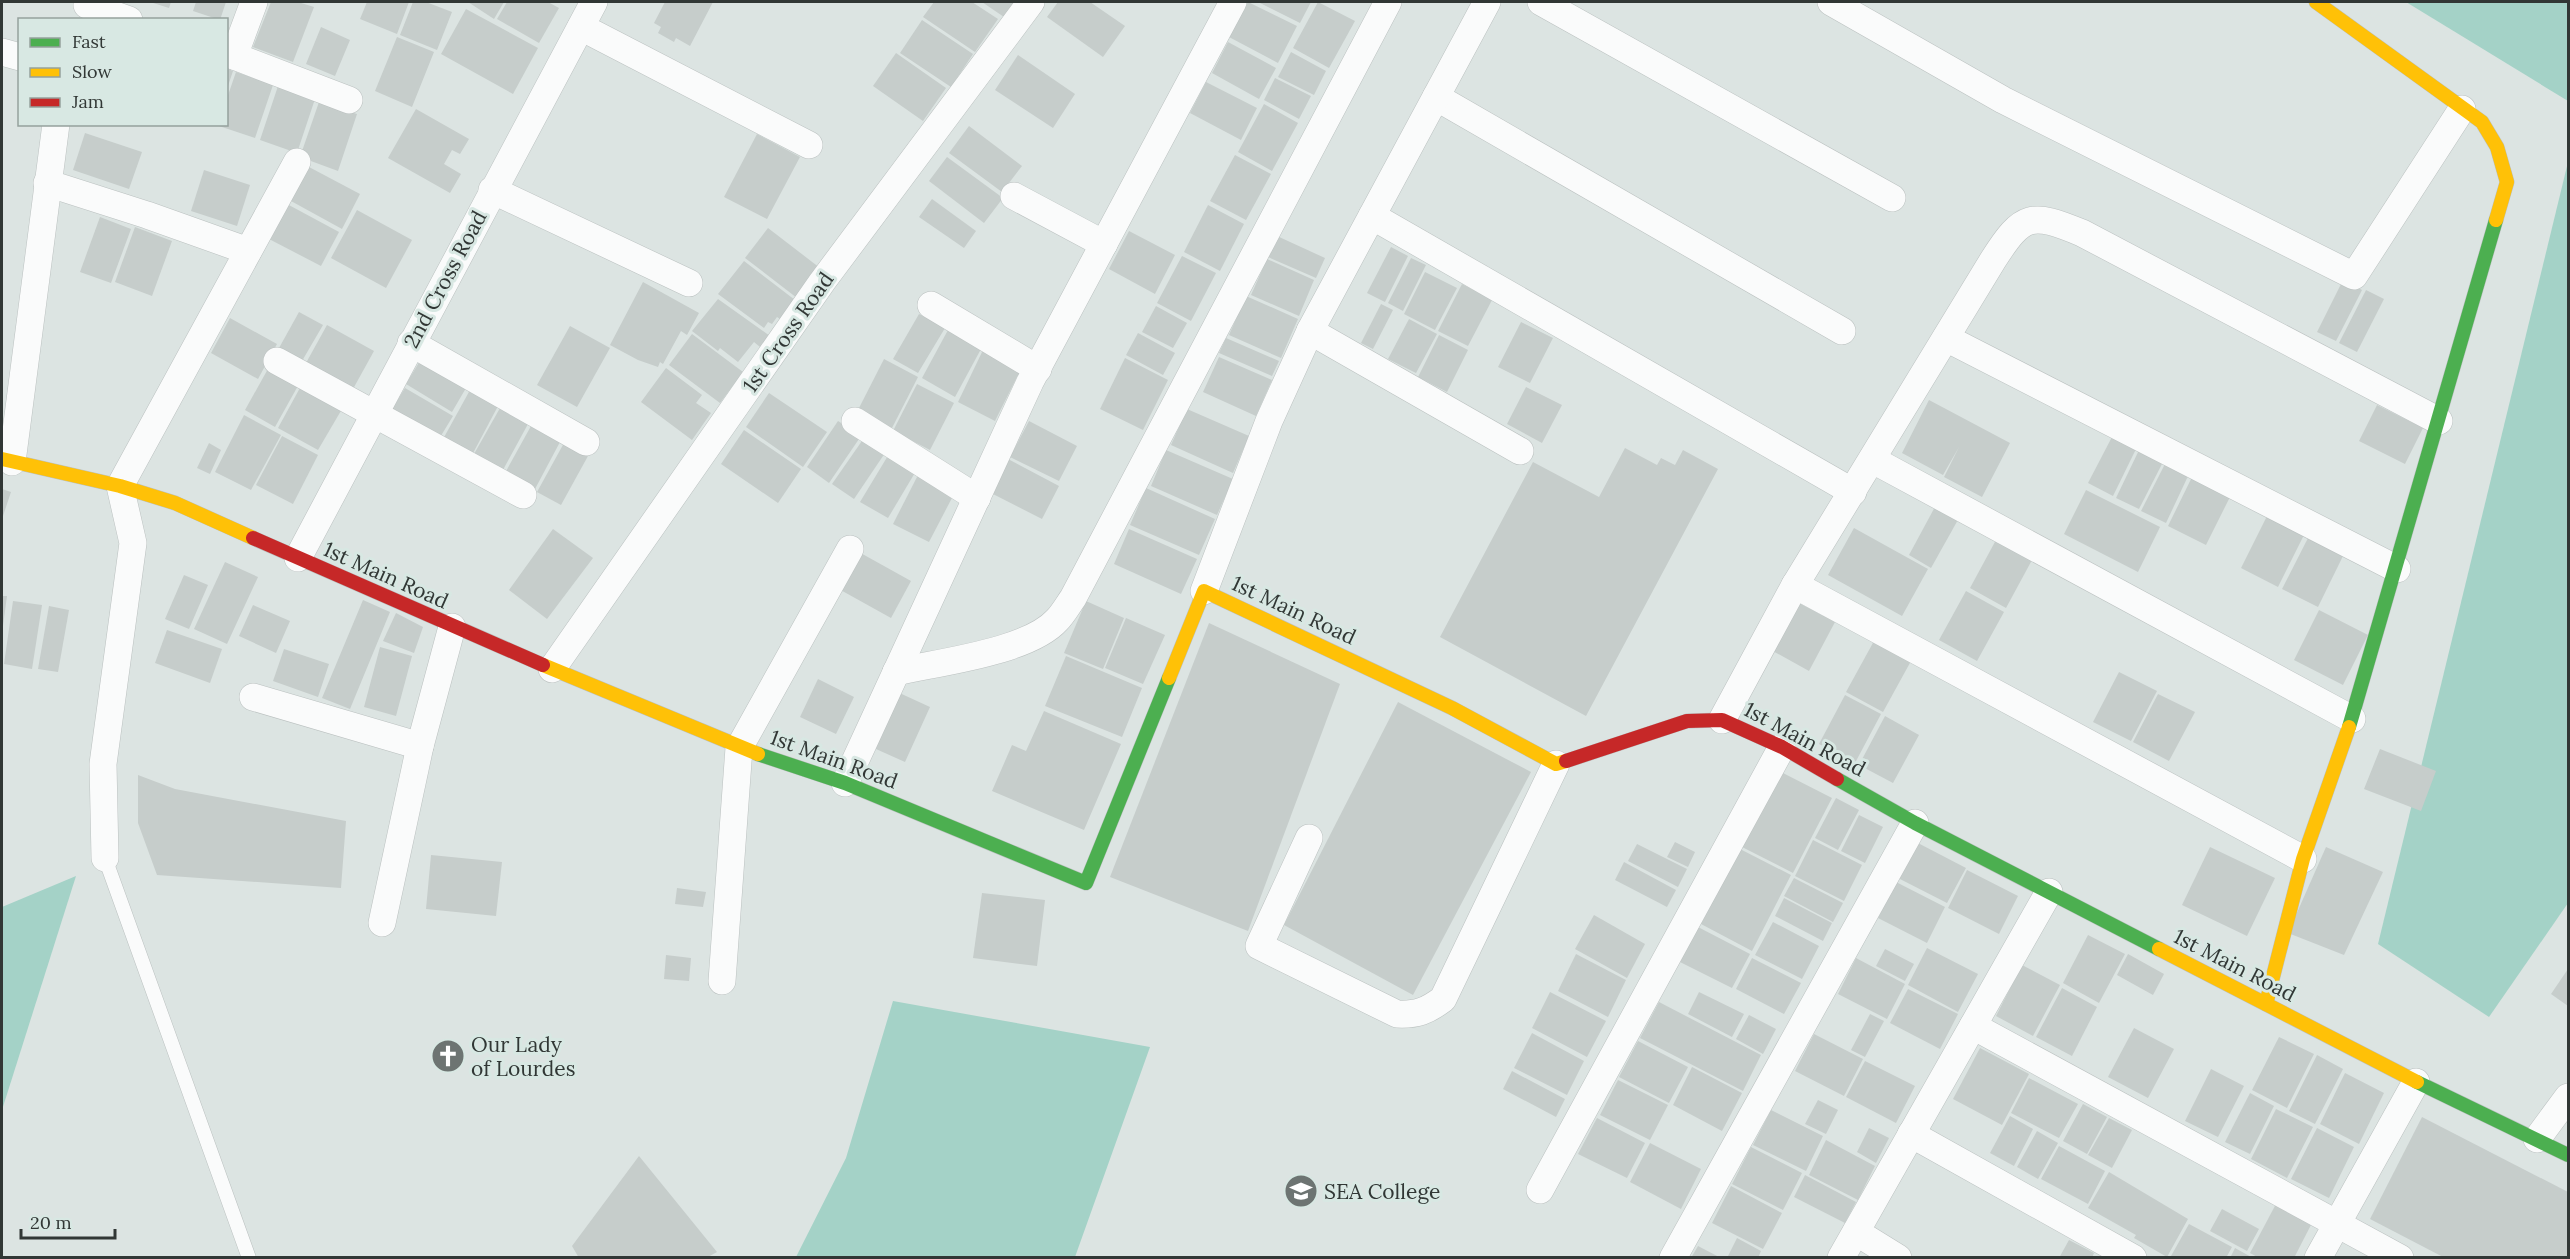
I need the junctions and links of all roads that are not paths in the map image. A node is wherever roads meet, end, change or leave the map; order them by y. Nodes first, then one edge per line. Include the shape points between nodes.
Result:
1 (254, 2) edge
2 (594, 2) edge
3 (1031, 2) edge
4 (1233, 2) edge
5 (1388, 2) edge
6 (1487, 2) edge
7 (1541, 2) edge
8 (1831, 2) edge
9 (2316, 2) edge
10 (86, 9) edge
11 (121, 18) edge
12 (581, 27) junction
13 (2, 52) edge
14 (230, 55) edge
15 (18, 56) edge
16 (1436, 97) junction
17 (349, 100) dead end
18 (2462, 109) junction
19 (56, 126) edge
20 (809, 145) dead end
21 (297, 162) dead end
22 (47, 183) junction
23 (492, 190) junction
24 (1014, 196) dead end
25 (1892, 198) dead end
26 (1372, 216) junction
27 (1104, 244) junction
28 (248, 251) junction
29 (689, 284) dead end
30 (931, 305) dead end
31 (1310, 330) junction
32 (1842, 331) dead end
33 (1946, 338) junction
34 (411, 343) junction
35 (277, 361) dead end
36 (1038, 369) junction
37 (374, 414) junction
38 (855, 421) dead end
39 (2439, 421) junction
40 (586, 442) dead end
41 (1520, 451) dead end
42 (7, 460) edge
43 (1873, 460) junction
44 (120, 486) junction
45 (1853, 492) junction
46 (523, 495) dead end
47 (977, 498) junction
48 (850, 549) dead end
49 (298, 558) junction
50 (2397, 569) junction
51 (1795, 585) junction
52 (1204, 591) junction
53 (452, 627) junction
54 (552, 669) junction
55 (896, 672) junction
56 (253, 697) dead end
57 (2352, 719) junction
58 (1722, 720) junction
59 (420, 746) junction
60 (1782, 747) junction
61 (739, 748) junction
62 (1556, 764) junction
63 (845, 783) junction
64 (1915, 824) junction
65 (1309, 838) dead end
66 (105, 858) joint
67 (2303, 859) junction
68 (2049, 892) junction
69 (382, 923) dead end
70 (722, 981) dead end
71 (2266, 1004) junction
72 (1973, 1026) junction
73 (2416, 1082) junction
74 (2568, 1097) edge
75 (1911, 1134) junction
76 (2537, 1139) junction
77 (2568, 1155) edge
78 (1540, 1190) dead end
79 (2338, 1224) junction
80 (1856, 1232) junction
81 (249, 1257) edge
82 (1673, 1257) edge
83 (1841, 1257) edge
84 (1898, 1257) edge
85 (2133, 1257) edge
86 (2318, 1257) edge
87 (2400, 1257) edge

1 - 14 street
2 - 12 street, 2nd Cross Road
3 - 54 street, 1st Cross Road via 822,282
4 - 27 street
5 - 55 street via 1057,621 1037,636 1010,647
6 - 16 street
7 - 25 street
8 - 18 street via 2003,100 2354,276
9 - 18 street
10 - 11 street
12 - 20 street
12 - 23 street, 2nd Cross Road
13 - 15 street
14 - 17 street
16 - 26 street
16 - 32 street
18 - 39 street via 2482,122 2497,147 2507,182
19 - 22 street
21 - 28 street
22 - 28 street
22 - 42 street
23 - 29 street
23 - 34 street, 2nd Cross Road
24 - 27 street
26 - 31 street
26 - 45 street
27 - 36 street
28 - 44 street
30 - 36 street
31 - 41 street
31 - 52 street via 1269,421
33 - 39 street via 2009,234 2027,220 2050,219
33 - 43 street
33 - 50 street
34 - 37 street, 2nd Cross Road
34 - 40 street
35 - 37 street
36 - 47 street
37 - 46 street
37 - 49 street, 2nd Cross Road
38 - 47 street
39 - 50 street
42 - 44 street, 1st Main Road
43 - 45 street
43 - 57 street
44 - 49 street, 1st Main Road via 175,503
44 - 66 street via 133,543 103,764
45 - 51 street
47 - 55 street
48 - 61 street
49 - 53 street, 1st Main Road
50 - 57 street
51 - 58 street
51 - 67 street
52 - 62 street, 1st Main Road via 1452,708
52 - 63 street, 1st Main Road via 1086,883
53 - 54 street, 1st Main Road
53 - 59 street
54 - 61 street, 1st Main Road
55 - 63 street
56 - 59 street
57 - 67 street
58 - 60 street, 1st Main Road
58 - 62 street, 1st Main Road via 1687,721
59 - 69 street
60 - 64 street, 1st Main Road
60 - 78 street
61 - 63 street, 1st Main Road
61 - 70 street
62 - 65 street via 1443,999 1427,1011 1397,1014 1259,946
64 - 68 street, 1st Main Road
64 - 82 street
66 - 81 lane
67 - 71 street
68 - 71 street, 1st Main Road
68 - 72 street
71 - 73 street, 1st Main Road
72 - 75 street
72 - 79 street
73 - 76 street, 1st Main Road
73 - 79 street
74 - 76 street
75 - 80 street
75 - 85 street
76 - 77 street, 1st Main Road
79 - 86 street
79 - 87 street
80 - 83 street
80 - 84 street

